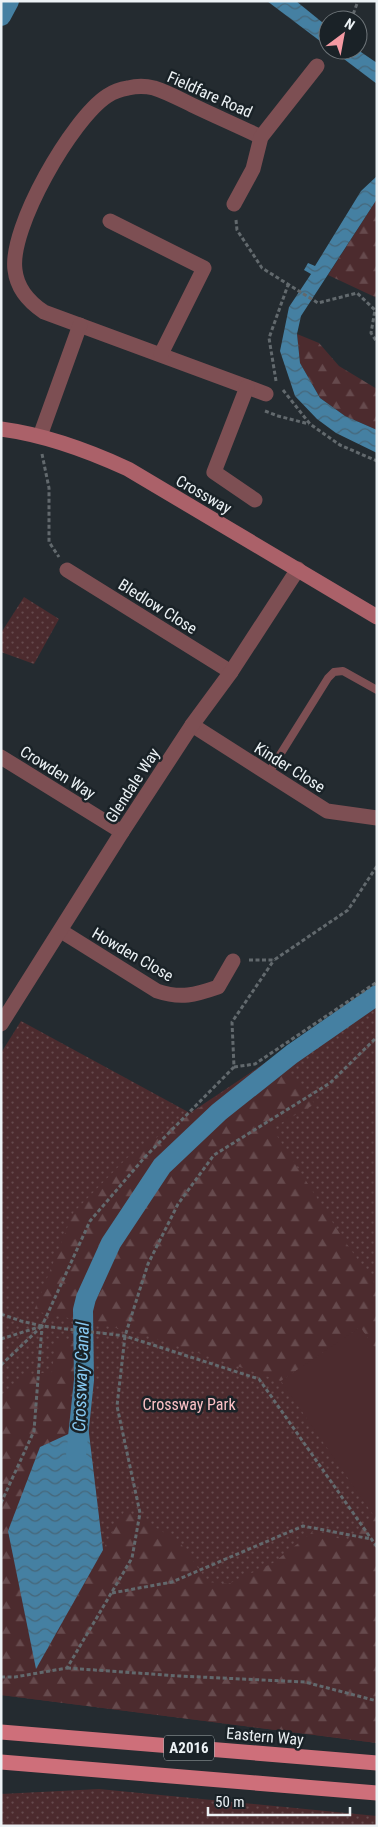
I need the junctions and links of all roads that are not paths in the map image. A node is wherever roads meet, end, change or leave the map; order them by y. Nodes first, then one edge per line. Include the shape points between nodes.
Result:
1 (317, 66) dead end
2 (261, 137) junction
3 (234, 204) road end
4 (110, 221) dead end
5 (80, 325) junction
6 (161, 354) junction
7 (247, 387) junction
8 (266, 394) dead end
9 (1, 429) edge
10 (40, 442) junction
11 (255, 500) dead end
12 (298, 569) junction
13 (67, 570) dead end
14 (377, 618) edge
15 (231, 672) junction
16 (377, 690) edge
17 (192, 725) junction
18 (1, 757) edge
19 (268, 774) junction
20 (377, 818) edge
21 (122, 832) junction
22 (61, 931) junction
23 (233, 961) road end
24 (1, 1024) edge
25 (1, 1723) edge
26 (1, 1732) edge
27 (78, 1738) junction
28 (1, 1762) edge
29 (377, 1763) edge
30 (78, 1769) junction
31 (1, 1772) edge
32 (377, 1793) edge

1 - 2 street, Fieldfare Road
2 - 3 street, Fieldfare Road via 253,169
2 - 5 street, Fieldfare Road via 153,88 127,88 106,97 73,134 46,174 24,223 14,259 17,280 28,298 44,312
4 - 6 street via 204,268
5 - 6 street, Fieldfare Road
5 - 10 street
6 - 7 street, Fieldfare Road
7 - 8 street, Fieldfare Road
7 - 11 street via 214,472
9 - 10 street, Crossway
10 - 12 street, Crossway via 84,450 128,469
12 - 14 street, Crossway
12 - 15 street, Glendale Way
13 - 15 street, Bledlow Close
15 - 17 street, Glendale Way
16 - 19 lane via 343,671 334,672
17 - 19 street, Kinder Close
17 - 21 street, Glendale Way
18 - 21 street, Crowden Way
19 - 20 street, Kinder Close via 326,811
21 - 22 street, Glendale Way
22 - 23 street, Howden Close via 157,992 171,996 198,994 218,987
22 - 24 street, Glendale Way
25 - 27 main road
26 - 27 main road, Eastern Way / A2016
27 - 29 main road, Eastern Way / A2016
28 - 30 main road, A2016
30 - 31 main road
30 - 32 main road, A2016

